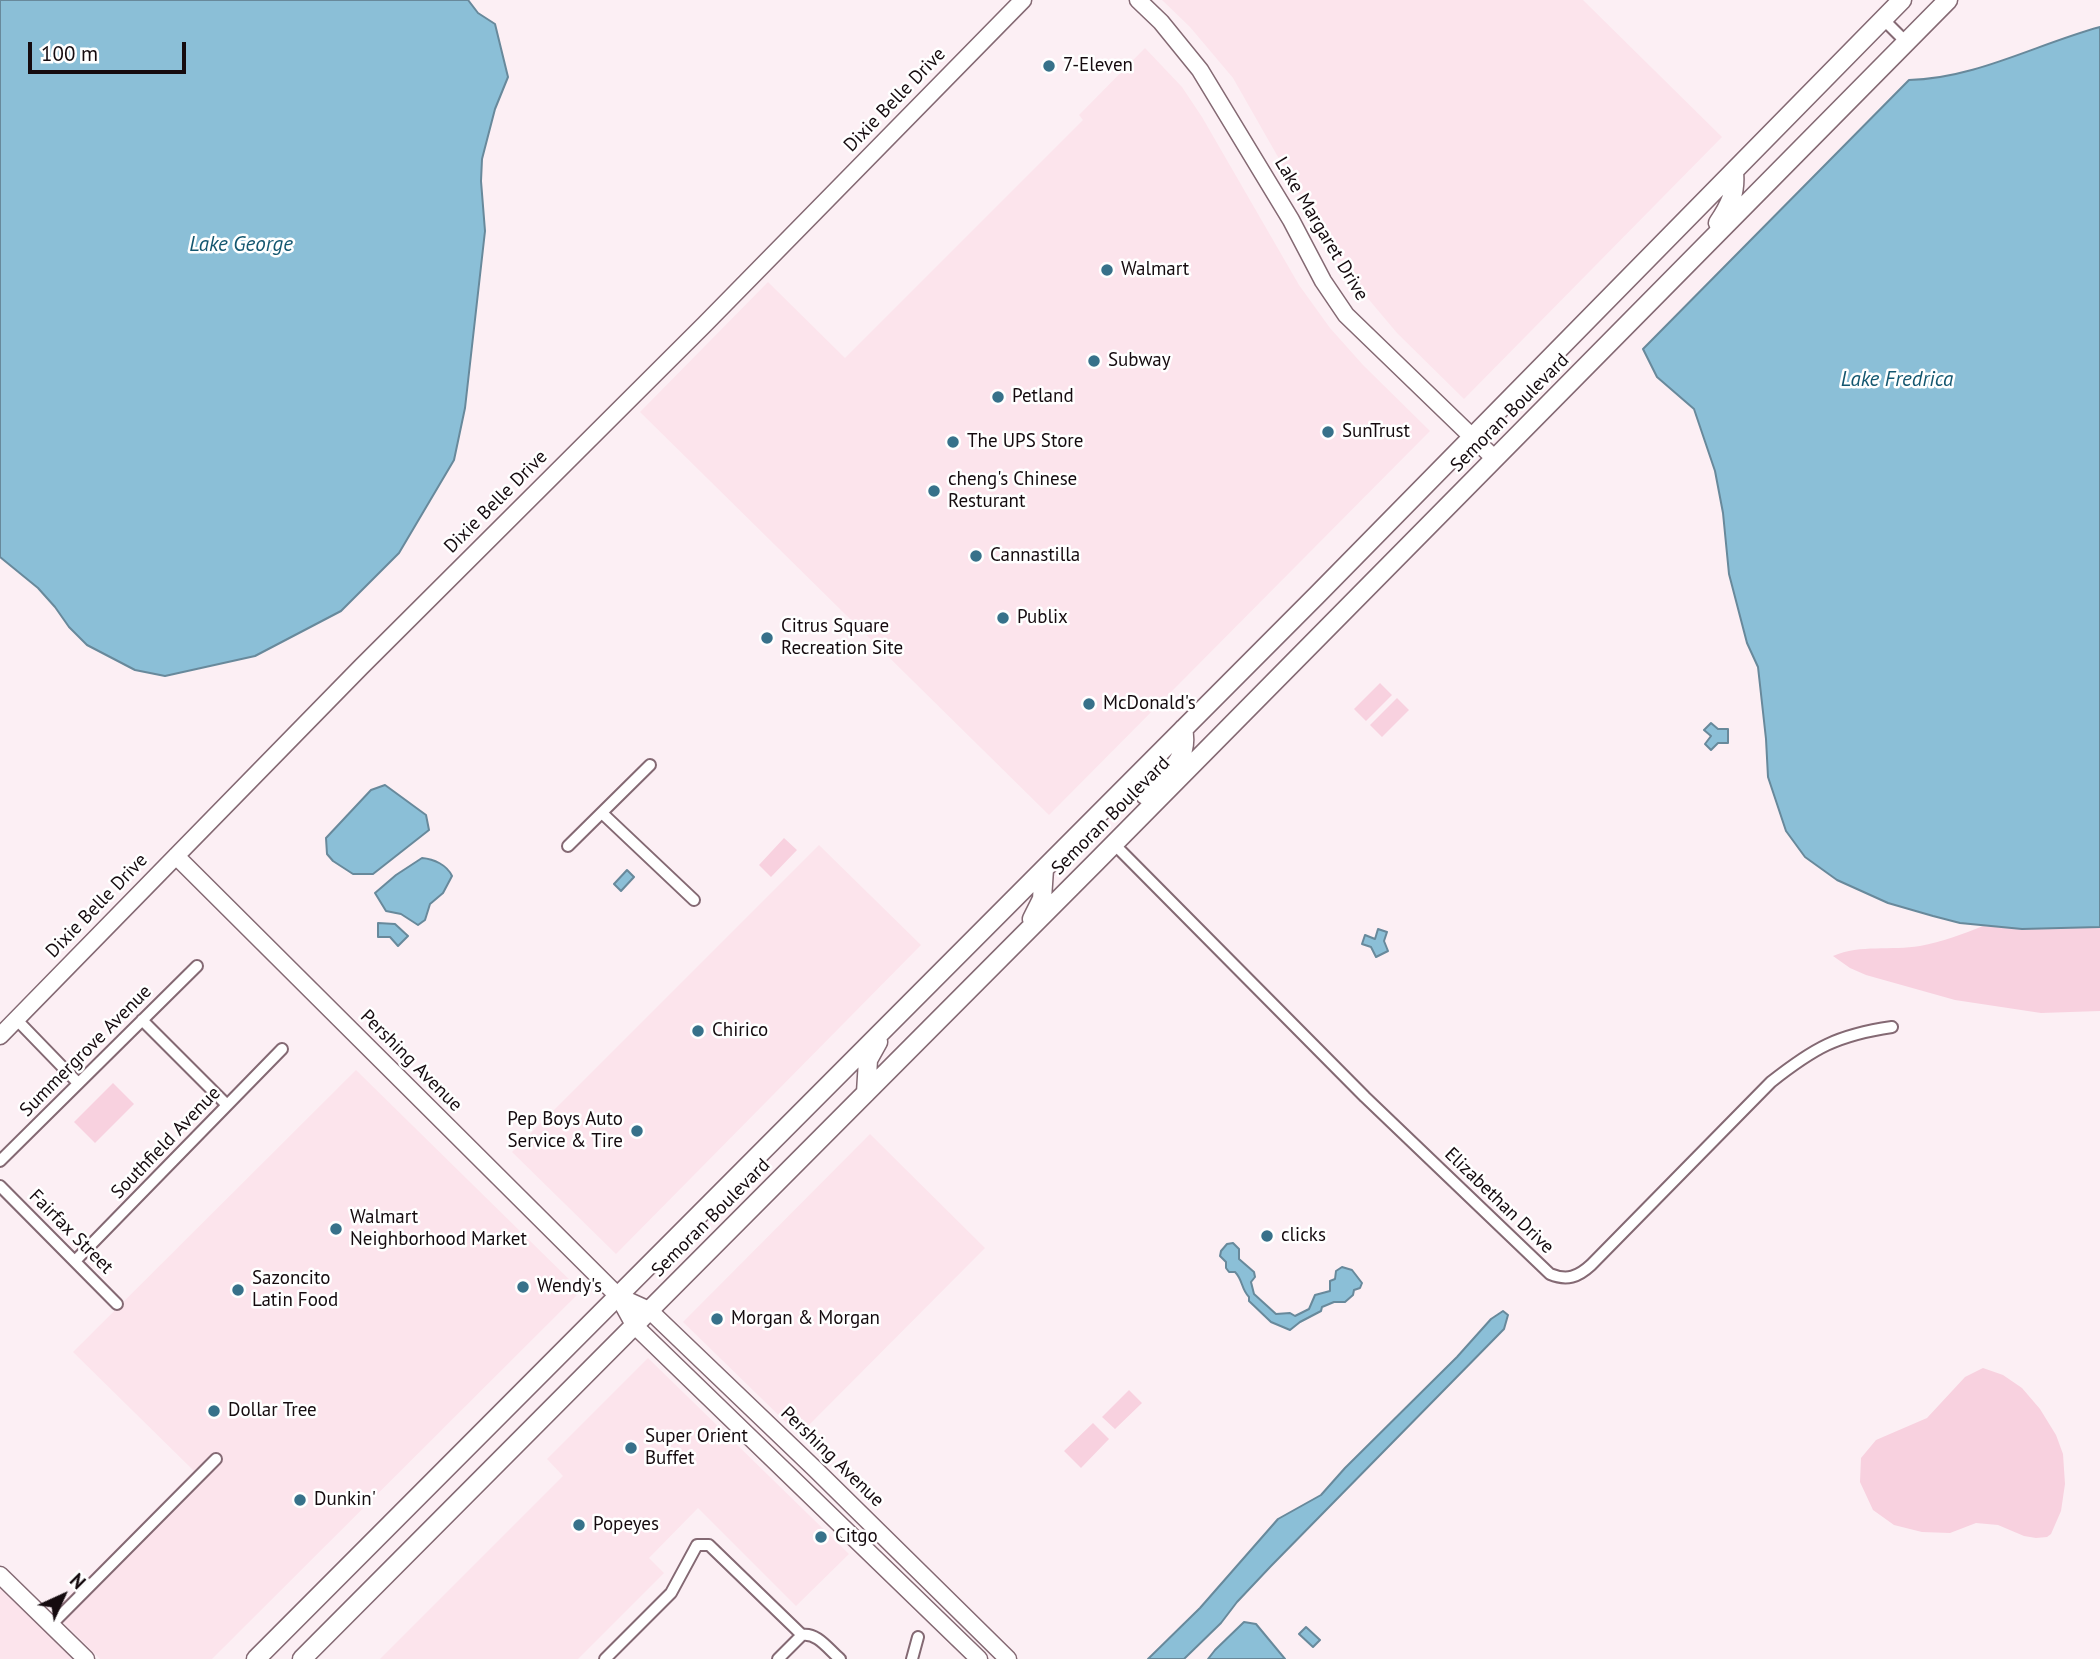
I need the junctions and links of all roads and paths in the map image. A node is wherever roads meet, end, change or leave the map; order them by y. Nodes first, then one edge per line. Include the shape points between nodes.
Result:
1 (1023, 0) edge
2 (1138, 0) edge
3 (1902, 0) edge
4 (1948, 0) edge
5 (1883, 19) junction
6 (1906, 42) junction
7 (1734, 172) junction
8 (1697, 255) junction
9 (1471, 437) junction
10 (1494, 458) junction
11 (1184, 729) junction
12 (650, 765) dead end
13 (603, 813) junction
14 (1135, 823) junction
15 (1114, 844) junction
16 (568, 846) dead end
17 (176, 856) junction
18 (1044, 869) junction
19 (694, 900) dead end
20 (1024, 935) junction
21 (197, 966) dead end
22 (16, 1019) junction
23 (142, 1020) junction
24 (887, 1027) junction
25 (1892, 1027) dead end
26 (0, 1036) edge
27 (282, 1049) dead end
28 (78, 1083) junction
29 (866, 1093) junction
30 (227, 1105) junction
31 (0, 1161) edge
32 (0, 1186) edge
33 (75, 1261) junction
34 (618, 1296) junction
35 (117, 1304) dead end
36 (649, 1310) junction
37 (634, 1325) junction
38 (216, 1459) dead end
39 (0, 1575) edge
40 (51, 1625) junction
41 (802, 1635) junction
42 (918, 1637) dead end
43 (86, 1659) edge
44 (256, 1659) edge
45 (302, 1659) edge
46 (605, 1659) edge
47 (778, 1659) edge
48 (840, 1659) edge
49 (912, 1659) edge
50 (979, 1659) edge
51 (1008, 1659) edge

1 - 17 street, Dixie Belle Drive
2 - 9 street, Lake Margaret Drive via 1200,70 1346,315
3 - 5 main road, Semoran Boulevard
4 - 6 main road, Semoran Boulevard
5 - 6 street
5 - 7 main road, Semoran Boulevard
6 - 8 main road, Semoran Boulevard
7 - 8 main road via 1731,204
7 - 9 main road, Semoran Boulevard
8 - 10 main road, Semoran Boulevard
9 - 10 street, Lake Margaret Drive
9 - 11 main road, Semoran Boulevard
10 - 14 main road, Semoran Boulevard
11 - 14 main road via 1186,744 1180,759 1137,803
11 - 18 main road, Semoran Boulevard
12 - 13 street
13 - 16 street
13 - 19 street
14 - 15 main road, Semoran Boulevard
15 - 20 main road, Semoran Boulevard
15 - 25 street, Elizabethan Drive via 1365,1097 1557,1277 1581,1274 1771,1082 1804,1055 1859,1032
17 - 22 street, Dixie Belle Drive
17 - 34 street, Pershing Avenue
18 - 20 main road via 1042,899
18 - 24 main road, Semoran Boulevard
20 - 29 main road, Semoran Boulevard
21 - 23 street, Summergrove Avenue
22 - 26 street, Dixie Belle Drive
22 - 28 street
23 - 28 street, Summergrove Avenue
23 - 30 street
24 - 29 main road via 869,1060
24 - 34 main road, Semoran Boulevard
27 - 30 street, Southfield Avenue
28 - 31 street, Summergrove Avenue
29 - 36 main road, Semoran Boulevard
30 - 33 street, Southfield Avenue
32 - 33 street, Fairfax Street
33 - 35 street, Fairfax Street
34 - 36 street, Pershing Avenue
34 - 37 street, Pershing Avenue
34 - 44 main road, Semoran Boulevard
36 - 37 main road, Semoran Boulevard
36 - 51 street, Pershing Avenue
37 - 45 main road, Semoran Boulevard
37 - 50 street, Pershing Avenue
38 - 40 street
39 - 40 street
40 - 43 street
41 - 46 street via 721,1555 709,1545 697,1545 671,1593
41 - 47 street
41 - 48 street via 816,1637
42 - 49 street

